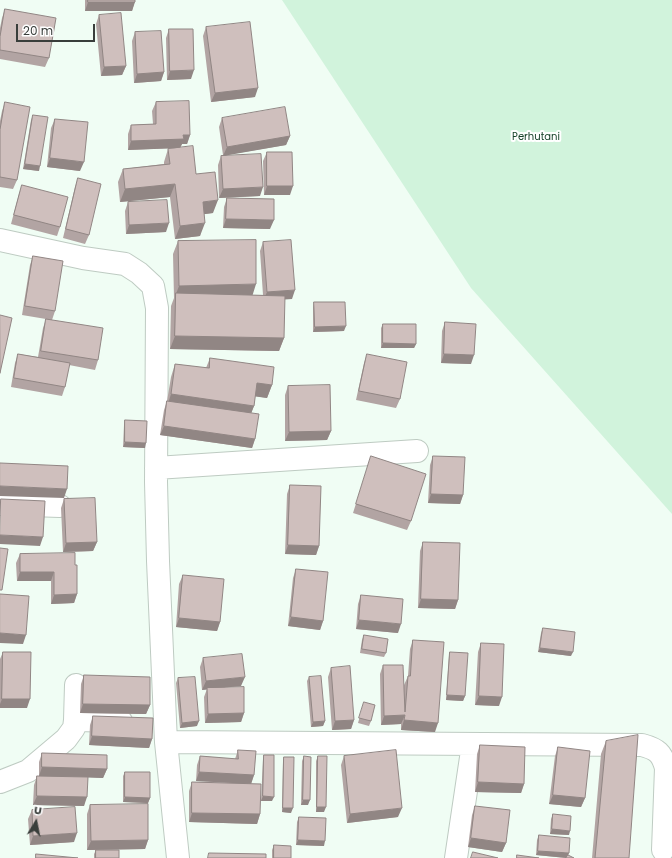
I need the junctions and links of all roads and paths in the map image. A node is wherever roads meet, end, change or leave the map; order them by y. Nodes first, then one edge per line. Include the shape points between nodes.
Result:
1 (0, 240) edge
2 (417, 451) dead end
3 (156, 468) junction
4 (0, 504) edge
5 (60, 506) dead end
6 (76, 685) dead end
7 (75, 720) junction
8 (166, 732) junction
9 (473, 744) junction
10 (0, 782) edge
11 (663, 850) dead end
12 (178, 858) edge
13 (456, 858) edge

1 - 3 street via 83,258 125,264 153,286 157,308
2 - 3 street
3 - 8 street
4 - 5 street
6 - 7 street
7 - 8 street
7 - 10 street via 74,728 66,739 28,771
8 - 9 street
8 - 12 street
9 - 11 street via 642,745 652,748 663,757 666,768
9 - 13 street

